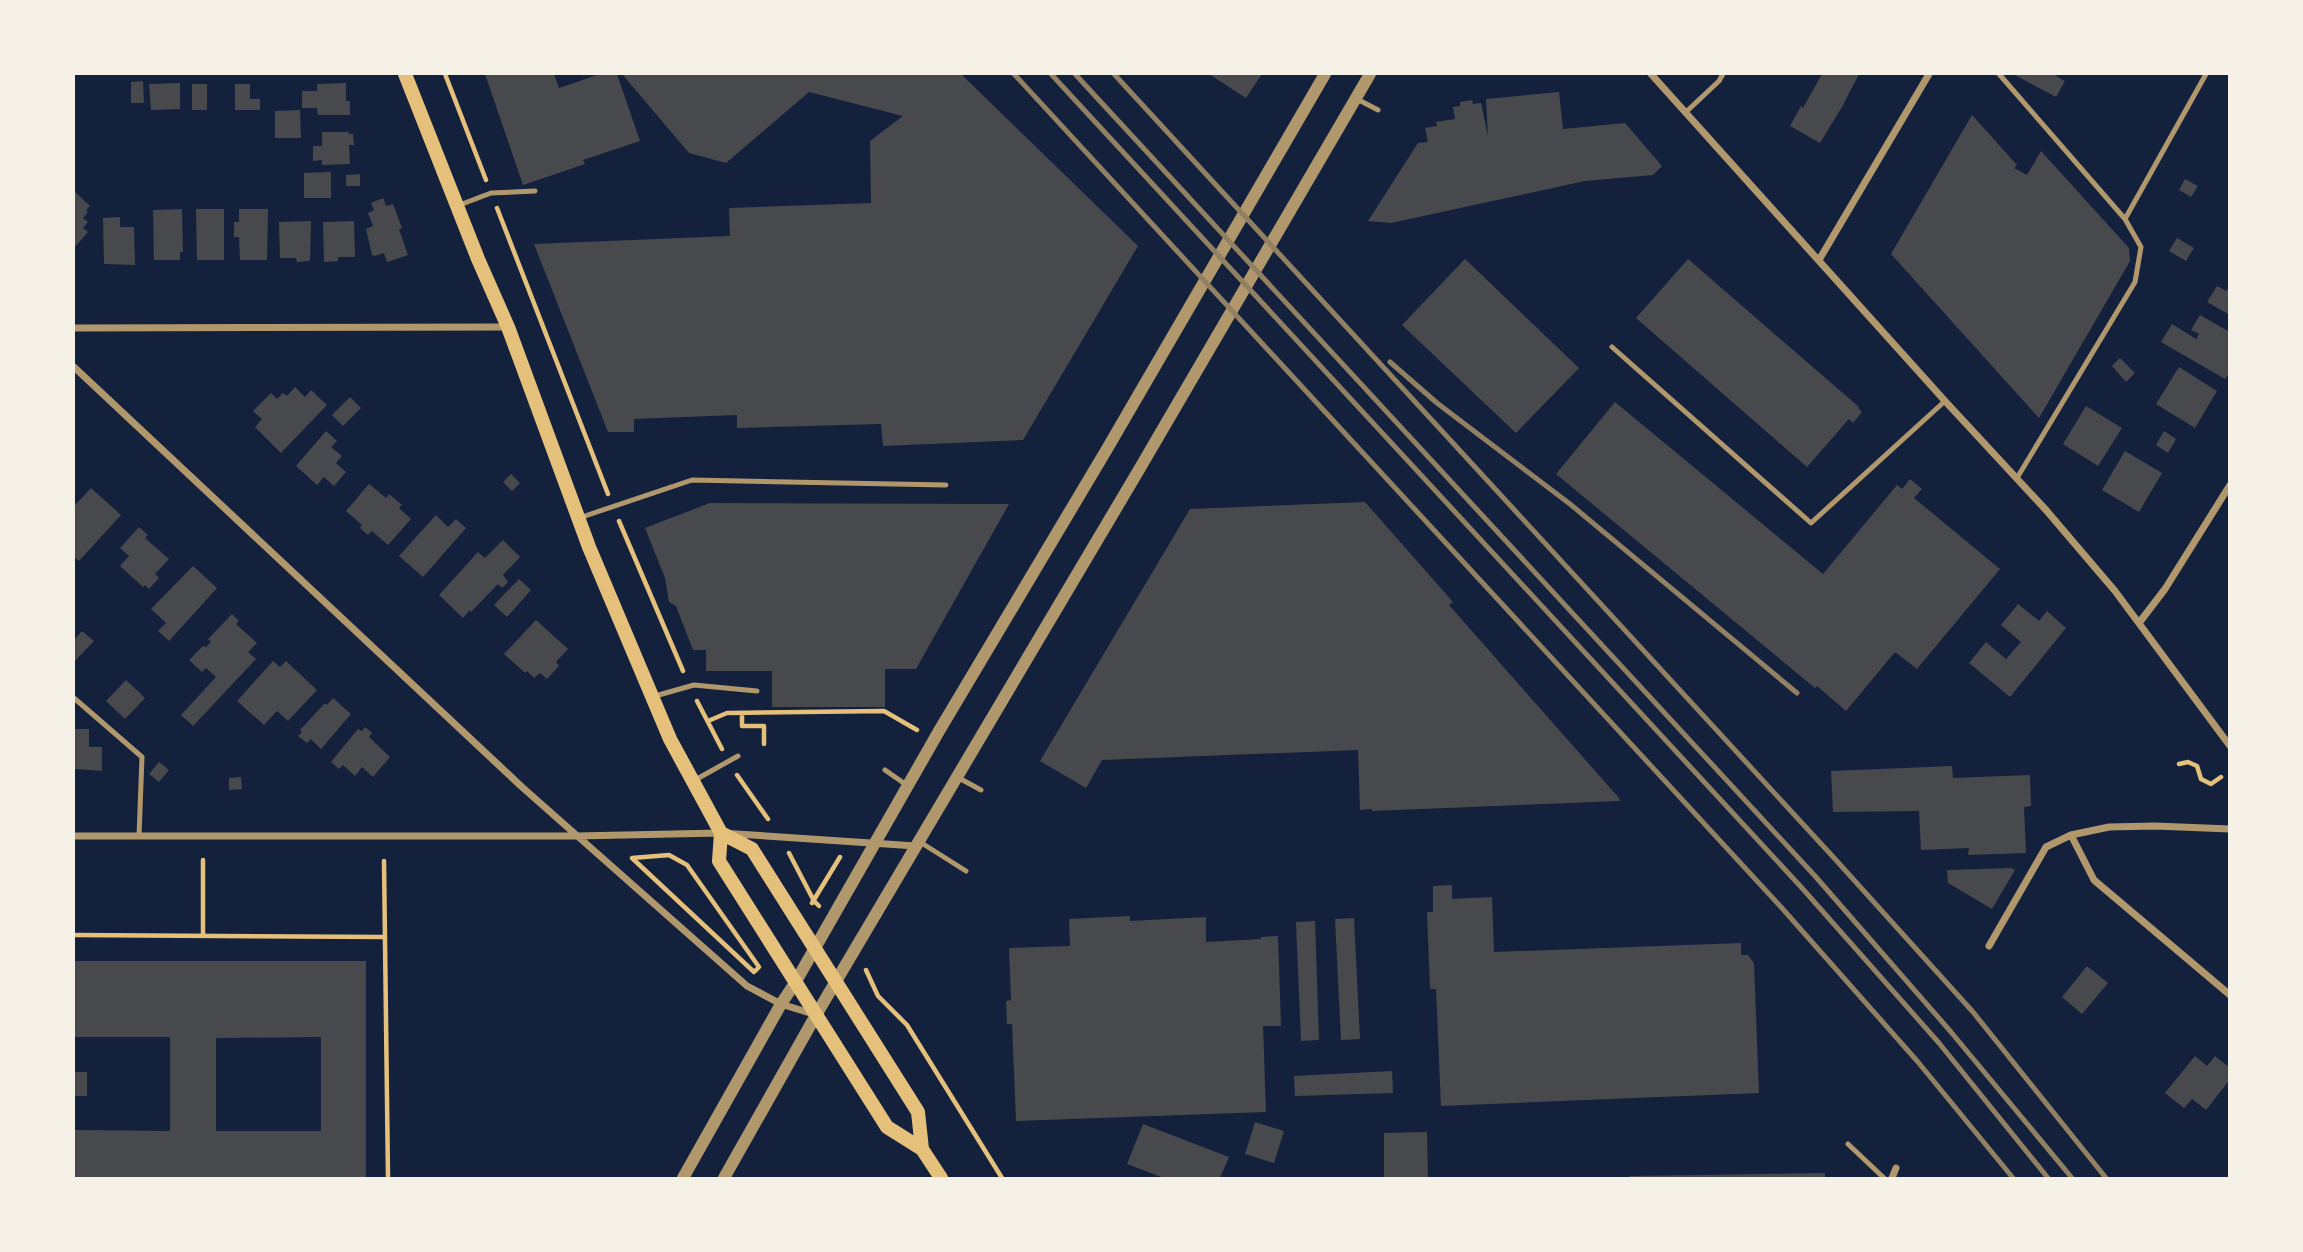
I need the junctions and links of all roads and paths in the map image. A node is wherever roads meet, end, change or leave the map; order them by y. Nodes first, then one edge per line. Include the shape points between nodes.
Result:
1 (405, 74) edge
2 (445, 74) edge
3 (1325, 74) edge
4 (1370, 74) edge
5 (1651, 74) edge
6 (1723, 74) edge
7 (1929, 74) edge
8 (1999, 74) edge
9 (2206, 74) edge
10 (1355, 98) junction
11 (1378, 110) dead end
12 (1686, 112) junction
13 (535, 191) dead end
14 (491, 192) junction
15 (457, 206) junction
16 (2125, 219) junction
17 (1819, 260) junction
18 (508, 327) junction
19 (74, 328) edge
20 (1612, 347) dead end
21 (74, 368) edge
22 (1945, 401) junction
23 (2017, 478) junction
24 (946, 485) dead end
25 (2230, 485) edge
26 (613, 506) junction
27 (579, 518) junction
28 (2139, 623) junction
29 (690, 686) junction
30 (757, 691) dead end
31 (652, 697) junction
32 (74, 698) edge
33 (742, 713) junction
34 (708, 722) junction
35 (918, 730) dead end
36 (764, 744) dead end
37 (2230, 746) edge
38 (738, 756) dead end
39 (728, 762) junction
40 (2179, 764) dead end
41 (885, 770) dead end
42 (957, 777) junction
43 (2221, 777) dead end
44 (692, 782) junction
45 (908, 786) junction
46 (981, 790) dead end
47 (763, 811) dead end
48 (2230, 829) edge
49 (721, 833) junction
50 (2071, 835) junction
51 (74, 836) edge
52 (139, 836) junction
53 (576, 836) junction
54 (876, 842) junction
55 (918, 844) junction
56 (790, 855) dead end
57 (841, 856) dead end
58 (203, 860) dead end
59 (384, 861) dead end
60 (966, 872) dead end
61 (814, 901) junction
62 (808, 906) dead end
63 (819, 906) dead end
64 (74, 935) edge
65 (203, 936) junction
66 (385, 937) junction
67 (1989, 946) dead end
68 (815, 948) junction
69 (759, 967) dead end
70 (866, 970) dead end
71 (754, 972) dead end
72 (836, 982) junction
73 (795, 983) junction
74 (2230, 995) edge
75 (780, 1004) junction
76 (816, 1015) junction
77 (1847, 1144) dead end
78 (922, 1149) junction
79 (1896, 1168) dead end
80 (388, 1178) edge
81 (683, 1178) edge
82 (724, 1178) edge
83 (941, 1178) edge
84 (1002, 1178) edge
85 (1884, 1178) edge
86 (1892, 1178) edge

1 - 15 main road
2 - 14 path
3 - 45 street
4 - 10 street
5 - 12 street
6 - 12 lane
7 - 17 street
8 - 16 lane
9 - 16 lane
10 - 11 lane
10 - 42 street
12 - 17 street
13 - 14 lane
14 - 15 lane
14 - 26 path
15 - 18 main road
16 - 23 lane via 2141,247 2135,282
17 - 22 street
18 - 19 street
18 - 27 main road
20 - 22 lane via 1811,523
21 - 53 street
22 - 23 street
23 - 28 street
24 - 26 lane via 692,480
25 - 28 street
26 - 27 lane
26 - 29 path
27 - 31 main road
28 - 37 street
29 - 30 lane
29 - 31 lane
29 - 34 path
31 - 44 main road
32 - 52 lane via 142,757
33 - 34 path via 727,713
33 - 35 path via 884,711
33 - 36 path via 742,726 764,726
34 - 39 path
38 - 39 lane
39 - 44 lane
39 - 47 path
40 - 43 path via 2197,766 2201,779 2211,784
41 - 45 lane
42 - 46 lane
42 - 55 street
44 - 49 main road
45 - 54 street
48 - 50 street via 2109,827
49 - 53 street
49 - 54 street
49 - 68 main road via 752,849
49 - 73 main road via 719,861
50 - 67 street via 2046,847
50 - 74 street via 2094,880
51 - 52 street
52 - 53 street
53 - 75 street via 747,986
54 - 55 street
54 - 68 street
55 - 60 lane
55 - 72 street
56 - 61 path
57 - 61 path
58 - 65 path
59 - 66 path
61 - 62 path
61 - 63 path
64 - 65 path
65 - 66 path
66 - 80 path
68 - 72 main road
68 - 73 street
69 - 71 path via 687,865 669,855 632,858
70 - 84 path via 878,996 907,1025
72 - 76 street
72 - 78 main road via 918,1112
73 - 75 street
73 - 76 main road
75 - 76 street
75 - 81 street
76 - 78 main road via 887,1127
76 - 82 street
77 - 85 lane
78 - 83 main road
79 - 86 street

